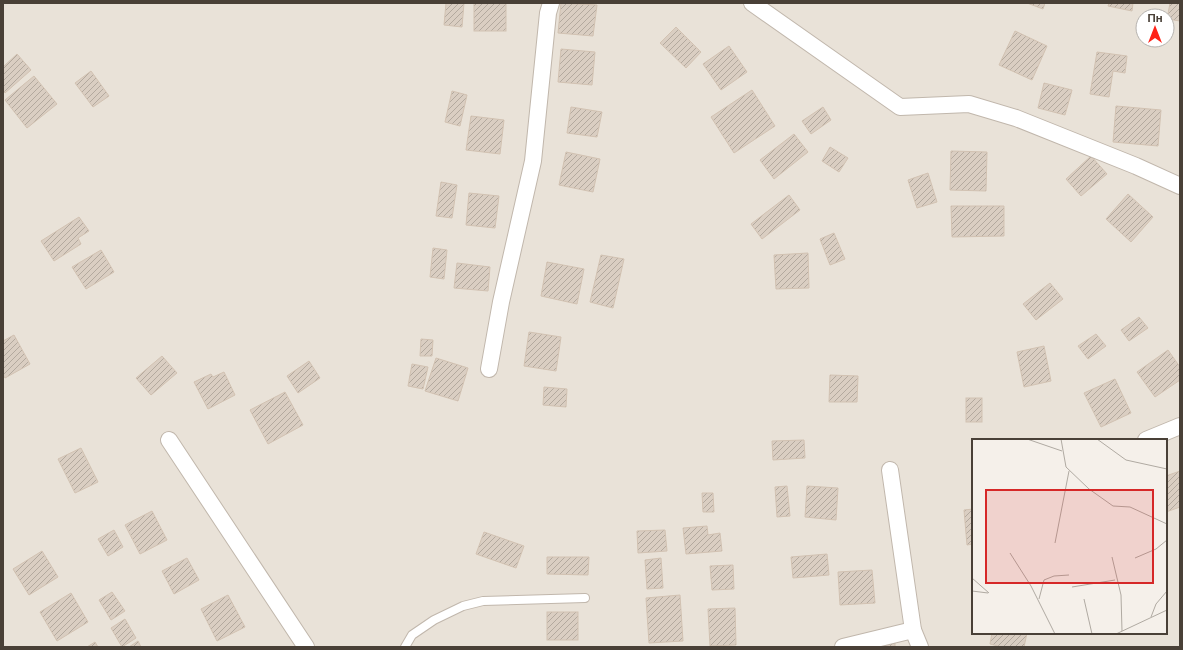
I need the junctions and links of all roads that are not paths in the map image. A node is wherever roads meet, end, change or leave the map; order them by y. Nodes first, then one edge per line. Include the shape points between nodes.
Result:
1 (550, 3) edge
2 (752, 3) edge
3 (1180, 186) edge
4 (489, 369) dead end
5 (1180, 426) edge
6 (1148, 439) edge
7 (169, 440) dead end
8 (890, 470) dead end
9 (585, 598) dead end
10 (913, 630) junction
11 (306, 647) edge
12 (405, 647) edge
13 (843, 647) edge
14 (920, 647) edge

1 - 4 street via 533,161 500,302
2 - 3 street via 900,107 969,104 1016,118
5 - 6 street
7 - 11 street
8 - 10 street
9 - 12 lane via 483,601 463,606 434,620 412,635
10 - 13 street
10 - 14 street

